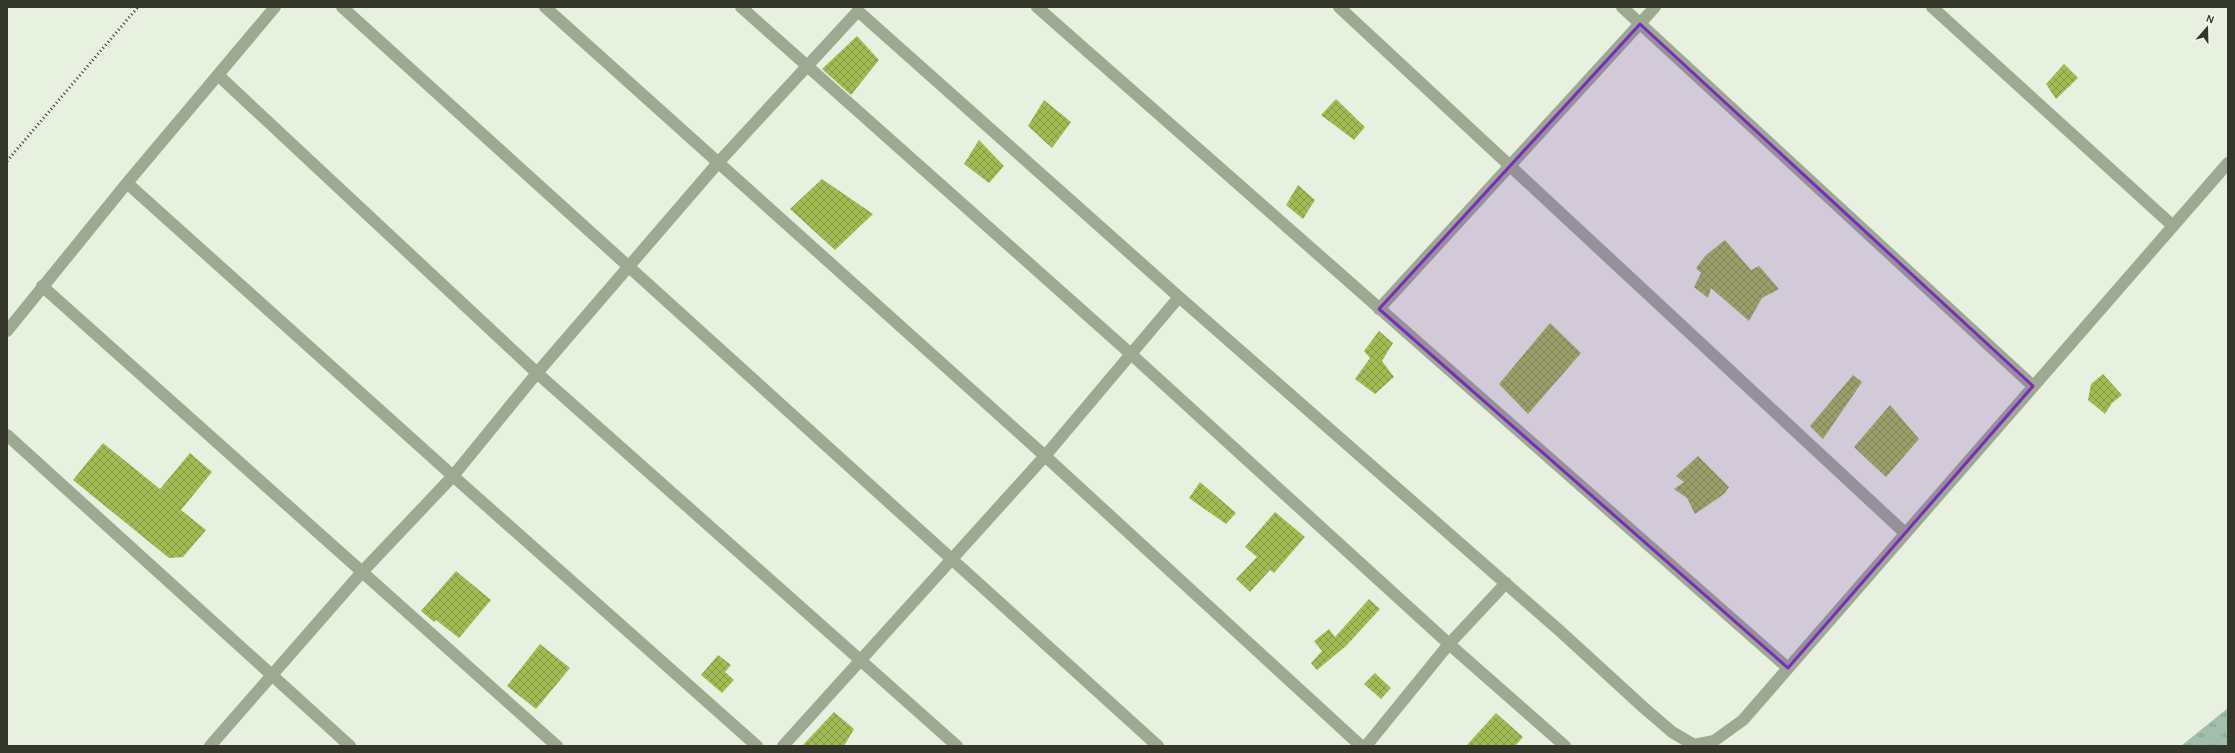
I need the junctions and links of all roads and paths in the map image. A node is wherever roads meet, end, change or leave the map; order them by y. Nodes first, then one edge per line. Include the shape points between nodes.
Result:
1 (275, 7) edge
2 (342, 7) edge
3 (545, 7) edge
4 (741, 7) edge
5 (1037, 7) edge
6 (1339, 7) edge
7 (1622, 7) edge
8 (1655, 7) edge
9 (1932, 7) edge
10 (856, 9) edge
11 (1640, 24) junction
12 (807, 68) junction
13 (218, 75) junction
14 (2228, 163) edge
15 (717, 164) junction
16 (1510, 166) junction
17 (127, 183) junction
18 (2173, 226) junction
19 (628, 268) junction
20 (42, 286) junction
21 (1179, 297) junction
22 (1380, 309) junction
23 (7, 331) edge
24 (1132, 355) junction
25 (537, 373) junction
26 (2033, 386) junction
27 (7, 435) edge
28 (1045, 456) junction
29 (452, 476) junction
30 (1905, 533) junction
31 (952, 557) junction
32 (362, 572) junction
33 (1506, 583) junction
34 (1449, 644) junction
35 (861, 660) junction
36 (1788, 668) junction
37 (273, 676) junction
38 (210, 746) edge
39 (350, 746) edge
40 (557, 746) edge
41 (757, 746) edge
42 (783, 746) edge
43 (957, 746) edge
44 (1158, 746) edge
45 (1362, 746) edge
46 (1366, 746) edge
47 (1565, 746) edge

1 - 13 street
2 - 19 street
3 - 15 street
4 - 12 street
5 - 22 street
6 - 16 street
7 - 11 street
8 - 11 street
9 - 18 street
10 - 12 street
10 - 21 street
11 - 16 street
11 - 26 street
12 - 15 street
12 - 24 street
13 - 17 street
13 - 25 street
14 - 18 street
15 - 19 street
15 - 28 street
16 - 22 street
16 - 30 street
17 - 20 street
17 - 29 street
18 - 26 street
19 - 25 street
19 - 31 street
20 - 23 street
20 - 32 street
21 - 24 street
21 - 33 street
22 - 36 street
24 - 28 street
24 - 34 street
25 - 29 street
25 - 35 street
26 - 30 street
27 - 37 street
28 - 31 street
28 - 45 street
29 - 32 street
29 - 41 street
30 - 36 street
31 - 35 street
31 - 44 street
32 - 37 street
32 - 40 street
33 - 34 street
33 - 36 street via 1643,707 1672,732 1694,746 1714,741 1743,720
34 - 46 street
34 - 47 street
35 - 42 street
35 - 43 street
37 - 38 street
37 - 39 street

